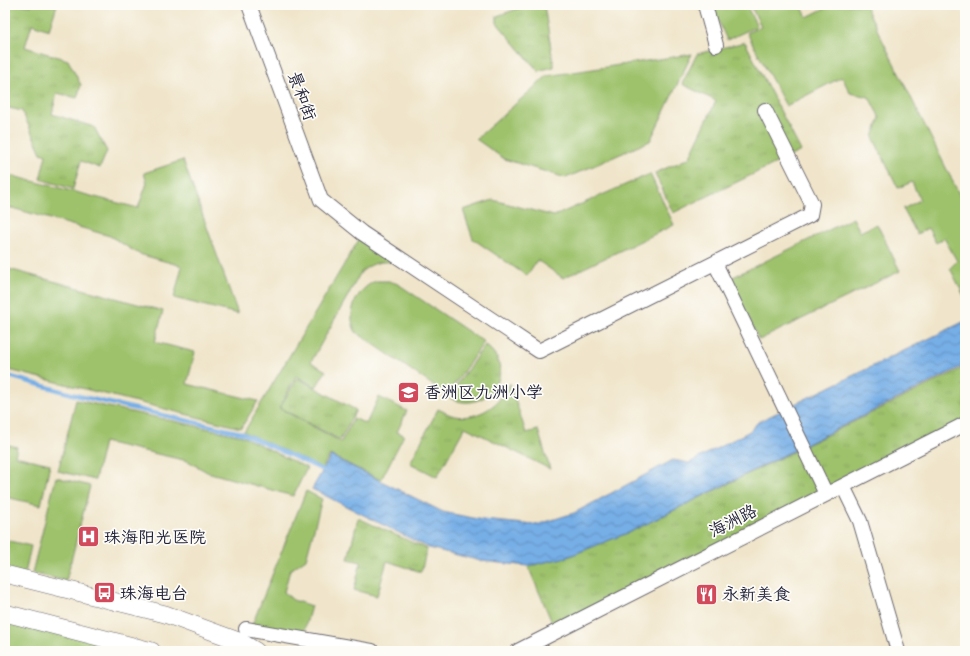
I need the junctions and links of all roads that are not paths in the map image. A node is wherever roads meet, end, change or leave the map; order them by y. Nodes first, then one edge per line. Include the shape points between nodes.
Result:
1 (249, 5) edge
2 (706, 5) edge
3 (716, 45) dead end
4 (765, 110) dead end
5 (715, 263) junction
6 (965, 424) edge
7 (843, 486) junction
8 (826, 494) junction
9 (5, 574) edge
10 (5, 613) edge
11 (246, 629) dead end
12 (152, 651) edge
13 (256, 651) edge
14 (372, 651) edge
15 (518, 651) edge
16 (898, 651) edge

1 - 5 street, 景和街 via 321,200 362,234 539,351
2 - 3 street
4 - 5 street via 812,204 810,215
5 - 8 street
6 - 7 street, 海洲路
7 - 8 street, 海洲路
7 - 16 street via 860,521
8 - 15 street, 海洲路
9 - 13 main road via 165,614 241,642
10 - 12 main road
11 - 14 street

